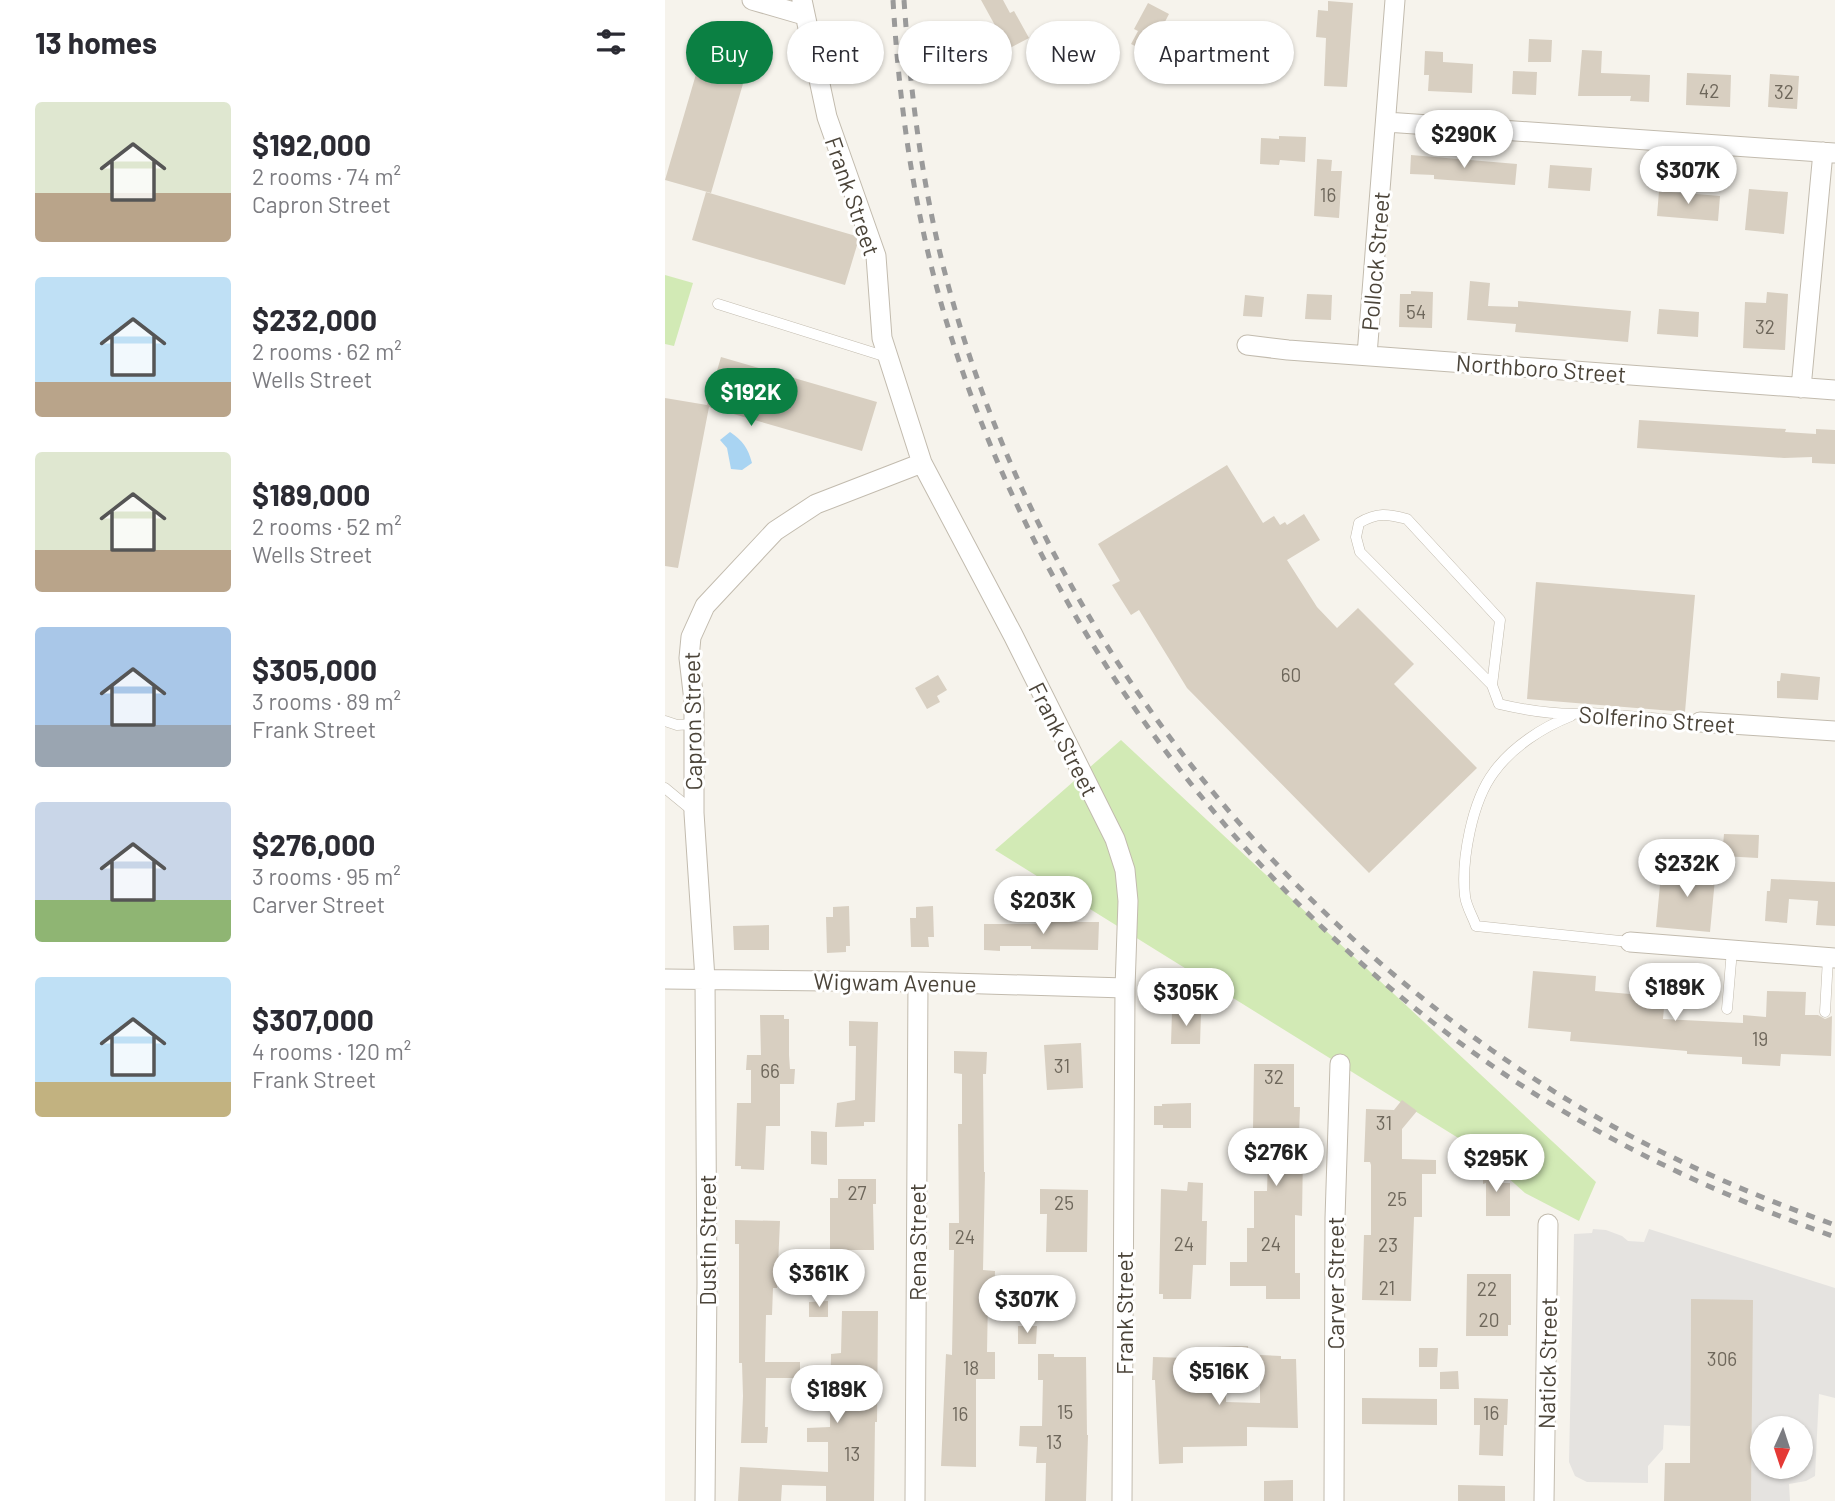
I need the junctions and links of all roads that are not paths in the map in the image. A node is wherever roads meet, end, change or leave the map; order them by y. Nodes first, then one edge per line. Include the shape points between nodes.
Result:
1 (752, 0) edge
2 (1395, 0) edge
3 (803, 7) edge
4 (1386, 122) junction
5 (1829, 153) edge
6 (718, 304) dead end
7 (1247, 345) dead end
8 (1367, 355) junction
9 (888, 357) junction
10 (1801, 388) junction
11 (1835, 390) edge
12 (922, 463) junction
13 (1492, 685) junction
14 (1574, 714) junction
15 (665, 721) edge
16 (1700, 722) joint
17 (694, 724) junction
18 (1835, 731) edge
19 (665, 788) edge
20 (694, 813) junction
21 (1630, 942) joint
22 (1732, 950) junction
23 (1832, 958) edge
24 (665, 979) edge
25 (705, 979) junction
26 (918, 982) junction
27 (1125, 988) junction
28 (1727, 1009) dead end
29 (1825, 1012) dead end
30 (1340, 1064) dead end
31 (1548, 1224) dead end
32 (705, 1501) edge
33 (915, 1501) edge
34 (1122, 1501) edge
35 (1334, 1501) edge
36 (1545, 1501) edge

1 - 3 street, Frank Street
2 - 4 street, Pollock Street
3 - 9 street, Frank Street via 827,117 876,257 882,338
4 - 5 street
4 - 8 street, Pollock Street
5 - 10 street
6 - 9 lane
7 - 8 street, Northboro Street
8 - 10 street, Northboro Street
9 - 12 street, Frank Street
10 - 11 street, Northboro Street
12 - 17 street, Capron Street via 816,504 797,516 775,531 714,595 691,637
12 - 27 street, Frank Street via 1115,839 1128,891
13 - 13 lane, Solferino Street via 1360,552 1359,523 1373,514 1407,519 1500,620
13 - 14 lane, Solferino Street via 1499,704
14 - 16 lane, Solferino Street
14 - 21 lane via 1550,724 1493,773 1471,829 1465,898 1476,926
15 - 17 lane
16 - 18 street, Solferino Street
17 - 20 street, Capron Street
19 - 20 lane
20 - 25 street, Capron Street
21 - 22 street
22 - 23 street
22 - 28 lane
23 - 29 lane
24 - 25 street, Wigwam Avenue
25 - 26 street, Wigwam Avenue
25 - 32 street, Dustin Street
26 - 27 street, Wigwam Avenue
26 - 33 street, Rena Street
27 - 34 street, Frank Street
30 - 35 street, Carver Street
31 - 36 street, Natick Street

